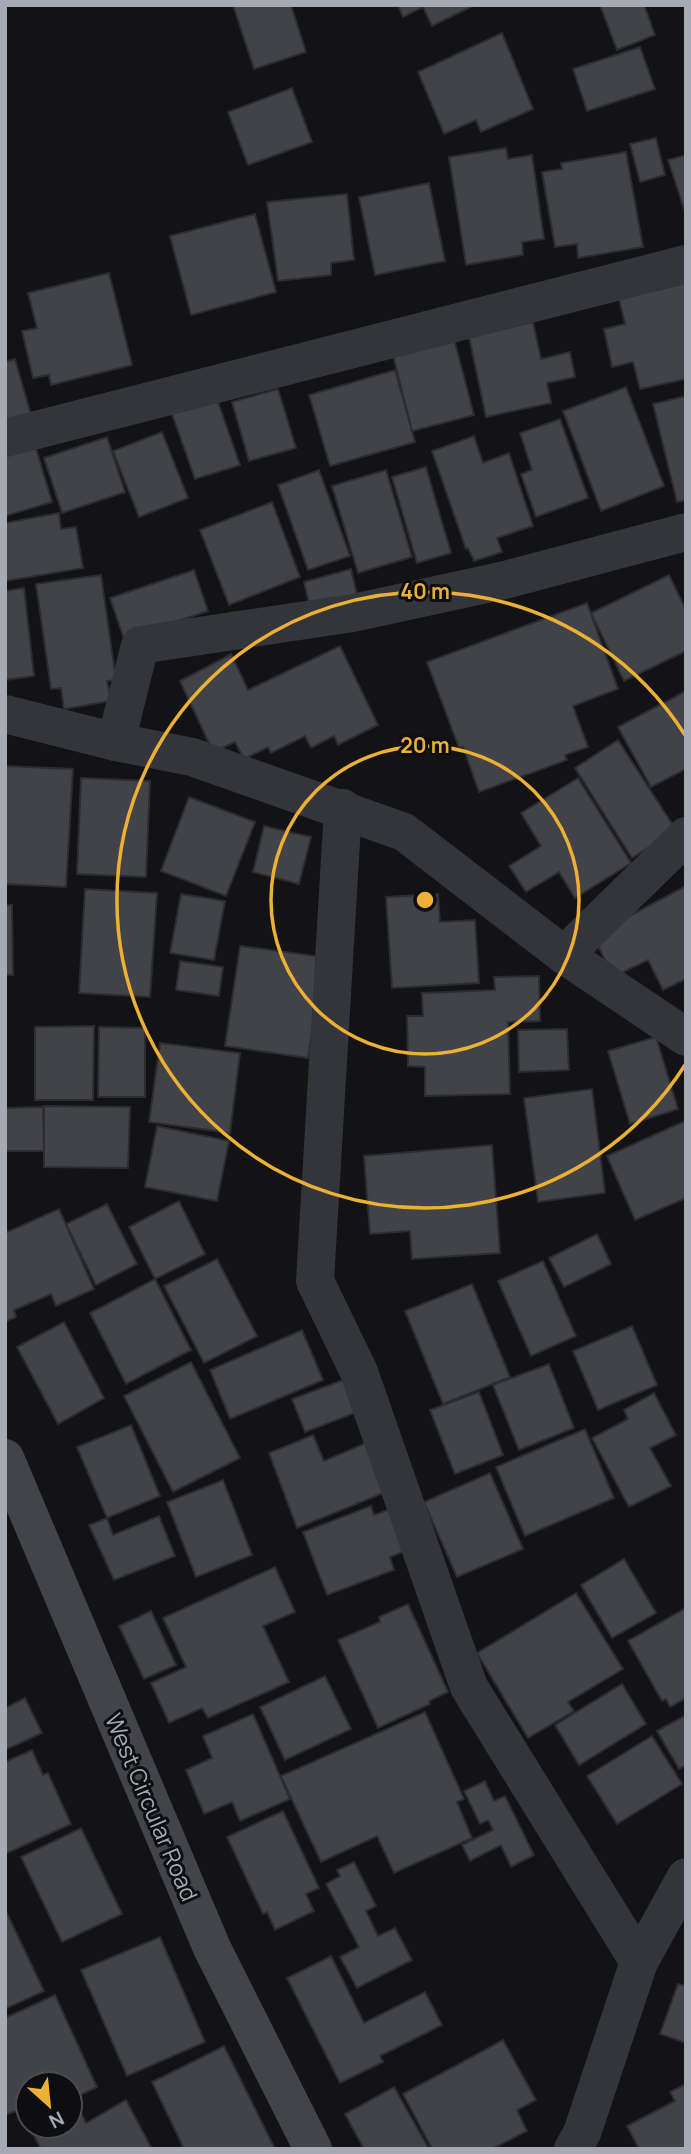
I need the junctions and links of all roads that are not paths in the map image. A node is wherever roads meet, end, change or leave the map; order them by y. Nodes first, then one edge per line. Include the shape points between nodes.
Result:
1 (686, 264) edge
2 (5, 438) edge
3 (686, 532) edge
4 (5, 714) edge
5 (116, 742) junction
6 (343, 808) junction
7 (686, 836) edge
8 (564, 955) junction
9 (686, 1037) edge
10 (5, 1458) edge
11 (686, 1877) edge
12 (639, 1962) junction
13 (313, 2149) edge
14 (573, 2149) edge

1 - 2 street
3 - 5 street via 505,580 353,613 140,645
4 - 5 street
5 - 6 street via 192,757
6 - 8 street via 404,832
6 - 12 street via 315,1281 359,1372 469,1687
7 - 8 street
8 - 9 street
10 - 13 street, West Circular Road via 212,1948
11 - 12 street
12 - 14 street

